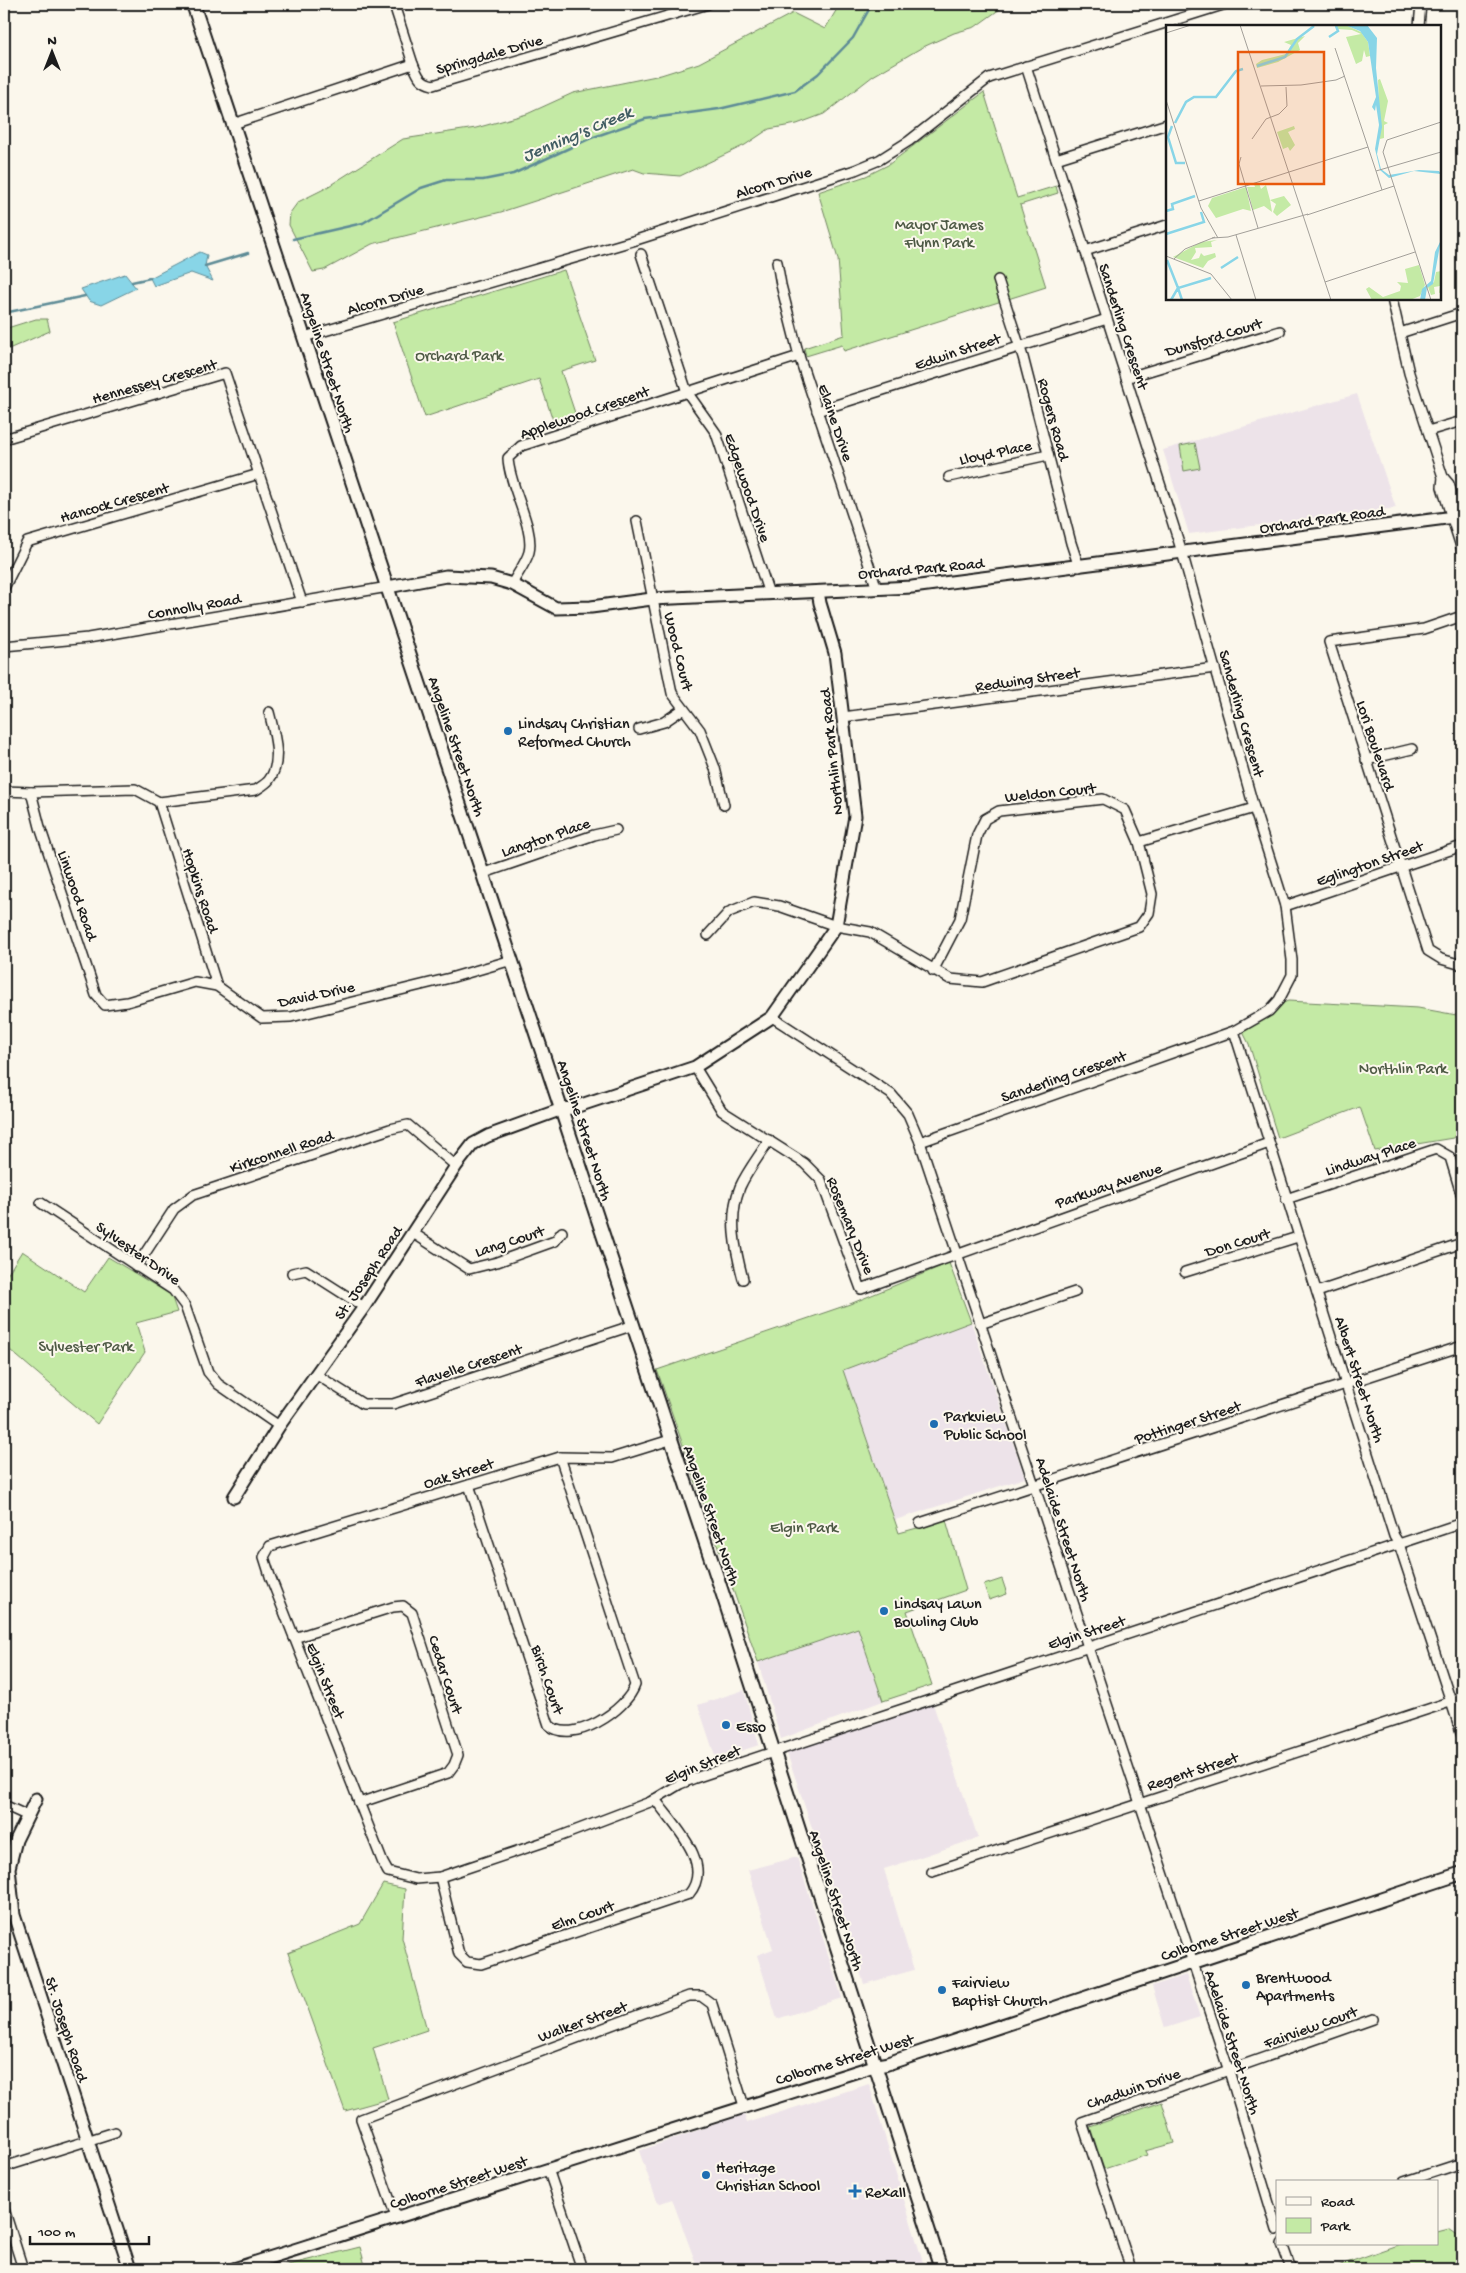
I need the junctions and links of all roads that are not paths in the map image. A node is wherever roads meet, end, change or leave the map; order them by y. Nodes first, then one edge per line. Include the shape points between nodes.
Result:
1 (193, 4) edge
2 (397, 4) edge
3 (708, 4) edge
4 (1226, 4) edge
5 (1421, 4) edge
6 (1420, 25) edge
7 (413, 64) junction
8 (1026, 66) junction
9 (233, 124) junction
10 (1166, 124) edge
11 (1056, 158) junction
12 (1166, 225) edge
13 (1085, 251) junction
14 (641, 254) dead end
15 (777, 262) dead end
16 (998, 280) dead end
17 (1392, 300) edge
18 (1462, 313) edge
19 (1107, 319) junction
20 (1280, 331) dead end
21 (1400, 333) junction
22 (304, 337) junction
23 (1020, 345) junction
24 (799, 356) junction
25 (1126, 378) junction
26 (687, 392) junction
27 (817, 411) junction
28 (1462, 421) edge
29 (1428, 431) junction
30 (4, 439) edge
31 (1048, 454) junction
32 (259, 474) junction
33 (949, 477) dead end
34 (1459, 518) edge
35 (637, 521) dead end
36 (1462, 550) edge
37 (1182, 552) junction
38 (1079, 567) junction
39 (512, 584) junction
40 (388, 587) junction
41 (4, 588) edge
42 (877, 589) junction
43 (818, 592) junction
44 (769, 594) junction
45 (652, 599) junction
46 (302, 602) junction
47 (1462, 616) edge
48 (4, 646) edge
49 (1215, 668) junction
50 (683, 709) junction
51 (269, 712) dead end
52 (843, 717) junction
53 (639, 730) dead end
54 (1412, 749) dead end
55 (1366, 760) junction
56 (4, 791) edge
57 (31, 792) junction
58 (159, 802) junction
59 (724, 805) dead end
60 (1254, 808) junction
61 (616, 830) dead end
62 (1139, 842) junction
63 (1462, 846) edge
64 (1402, 867) junction
65 (484, 873) junction
66 (1285, 906) junction
67 (836, 926) junction
68 (708, 935) dead end
69 (512, 960) junction
70 (1462, 965) edge
71 (934, 970) junction
72 (217, 986) junction
73 (104, 1005) joint
74 (772, 1017) junction
75 (1234, 1031) junction
76 (695, 1067) junction
77 (562, 1109) junction
78 (769, 1140) junction
79 (920, 1142) junction
80 (1269, 1143) junction
81 (456, 1166) junction
82 (1462, 1197) edge
83 (1286, 1199) junction
84 (41, 1202) dead end
85 (562, 1232) dead end
86 (414, 1233) junction
87 (1298, 1237) junction
88 (1462, 1243) edge
89 (957, 1253) junction
90 (136, 1267) junction
91 (1185, 1272) dead end
92 (292, 1273) dead end
93 (743, 1279) dead end
94 (1075, 1292) dead end
95 (1317, 1292) junction
96 (364, 1307) junction
97 (980, 1324) junction
98 (634, 1325) junction
99 (1462, 1346) edge
100 (317, 1375) junction
101 (1347, 1384) junction
102 (279, 1426) junction
103 (670, 1440) junction
104 (560, 1457) junction
105 (469, 1485) junction
106 (1035, 1486) junction
107 (234, 1497) dead end
108 (920, 1523) dead end
109 (1462, 1523) edge
110 (1399, 1544) junction
111 (264, 1557) joint
112 (294, 1638) junction
113 (1088, 1647) junction
114 (1462, 1698) edge
115 (1452, 1701) junction
116 (1462, 1734) edge
117 (772, 1752) junction
118 (36, 1799) dead end
119 (655, 1799) junction
120 (359, 1803) junction
121 (1139, 1803) junction
122 (4, 1805) edge
123 (28, 1816) junction
124 (932, 1872) dead end
125 (1462, 1873) edge
126 (440, 1877) junction
127 (1192, 1962) junction
128 (1373, 2019) dead end
129 (874, 2066) junction
130 (1229, 2071) junction
131 (744, 2106) junction
132 (115, 2132) dead end
133 (88, 2140) junction
134 (1462, 2163) edge
135 (4, 2167) edge
136 (548, 2169) junction
137 (1410, 2180) edge
138 (4, 2208) edge
139 (396, 2217) junction
140 (1276, 2222) edge
141 (1283, 2246) edge
142 (22, 2269) edge
143 (130, 2269) edge
144 (234, 2269) edge
145 (582, 2269) edge
146 (942, 2269) edge
147 (1131, 2269) edge
148 (1290, 2269) edge

1 - 9 main road, Angeline Street North
2 - 7 street via 396,11
3 - 7 street, Springdale Drive via 433,85 418,77
4 - 8 street, Alcorn Drive
5 - 6 street
7 - 9 street, Springdale Drive
8 - 11 street, Sanderling Crescent
8 - 22 street, Alcorn Drive via 987,78 909,141 879,160 855,170 636,240
9 - 22 main road, Angeline Street North
10 - 11 street
11 - 13 street, Sanderling Crescent
12 - 13 street
13 - 19 street, Sanderling Crescent
14 - 26 street, Edgewood Drive
15 - 24 street, Elaine Drive
16 - 23 street, Rogers Road
17 - 21 street
18 - 21 street
19 - 23 street, Edwin Street
19 - 25 street, Sanderling Crescent
20 - 25 street, Dunsford Court
21 - 29 street
22 - 40 main road, Angeline Street North
23 - 27 street, Edwin Street
23 - 31 street, Rogers Road
24 - 26 street, Applewood Crescent
24 - 27 street, Elaine Drive
25 - 37 street, Sanderling Crescent
26 - 39 street, Applewood Crescent via 521,446 508,458 508,472 528,532 529,552
26 - 44 street, Edgewood Drive via 716,434
27 - 42 street, Elaine Drive
28 - 29 street
29 - 34 street via 1443,477 1450,484
30 - 32 street, Hennessey Crescent via 225,372
31 - 33 street, Lloyd Place
31 - 38 street, Rogers Road
32 - 41 street, Hancock Crescent via 27,542
32 - 46 street, Hennessey Crescent
34 - 36 street
34 - 37 street, Orchard Park Road
35 - 45 street, Wood Court
37 - 38 street, Orchard Park Road
37 - 49 street, Sanderling Crescent
38 - 42 street, Orchard Park Road
39 - 40 street, Orchard Park Road via 490,578 446,576
39 - 45 street, Orchard Park Road via 556,608
40 - 46 street, Connolly Road
40 - 65 main road, Angeline Street North
42 - 43 street, Orchard Park Road
43 - 44 street, Orchard Park Road
43 - 52 street, Northlin Park Road via 835,653
44 - 45 street, Orchard Park Road
45 - 50 street, Wood Court via 672,694
46 - 48 street, Connolly Road via 88,638
47 - 55 street, Lori Boulevard via 1424,629 1328,642
49 - 52 street, Redwing Street
49 - 60 street, Sanderling Crescent
50 - 53 street, Wood Court via 664,722
50 - 59 street, Wood Court via 700,730 715,768
51 - 58 street via 276,740 275,770 268,782 256,790
52 - 67 street, Northlin Park Road via 855,816
54 - 55 street
55 - 64 street, Lori Boulevard
56 - 57 street
57 - 58 street via 135,789
57 - 73 street, Linwood Road via 96,995
58 - 72 street, Hopkins Road
60 - 62 street
60 - 66 street, Sanderling Crescent
61 - 65 street, Langton Place
62 - 71 street, Weldon Court via 1152,894 1149,913 1139,926 982,982 950,979
62 - 71 street, Weldon Court via 1125,810 1103,799 999,812 985,819 977,835 960,919
63 - 64 street, Eglington Street
64 - 66 street, Eglington Street
64 - 70 street, Lori Boulevard via 1428,951
65 - 69 main road, Angeline Street North
66 - 75 street, Sanderling Crescent via 1292,975 1269,1011
67 - 68 street, Weldon Court via 779,906 754,902 729,912
67 - 71 street, Weldon Court via 870,932
67 - 74 street, Northlin Park Road
69 - 72 street, David Drive via 291,1017 262,1018
69 - 77 main road, Angeline Street North
72 - 73 street, David Drive via 195,982 127,1002
74 - 76 street, Northlin Park Road
74 - 79 street, Adelaide Street North via 891,1094 908,1114
75 - 79 street, Sanderling Crescent
75 - 80 street, Albert Street North
76 - 77 street, Northlin Park Road
76 - 78 street, Rosemary Drive via 722,1111
77 - 81 street, St. Joseph Road via 480,1140
77 - 98 main road, Angeline Street North
78 - 89 street, Rosemary Drive via 804,1163 821,1180 861,1289
78 - 93 street via 740,1187 734,1215 735,1248
79 - 89 street, Adelaide Street North
80 - 83 street, Albert Street North
80 - 89 street, Parkway Avenue
81 - 86 street, St. Joseph Road
81 - 90 street, Kirkconnell Road via 408,1125 390,1129 192,1195 174,1209
82 - 83 street, Lindway Place via 1450,1157 1436,1148
83 - 87 street, Albert Street North
84 - 90 street, Sylvester Drive
85 - 86 street, Lang Court via 555,1241 469,1269
86 - 96 street, St. Joseph Road
87 - 91 street, Don Court
87 - 95 street, Albert Street North
88 - 95 street
89 - 97 street, Adelaide Street North
90 - 102 street, Sylvester Drive via 173,1290 185,1306 208,1372 218,1384
92 - 96 street via 306,1270
94 - 97 street
95 - 101 street, Albert Street North
96 - 100 street, St. Joseph Road
97 - 106 street, Adelaide Street North
98 - 100 street, Flavelle Crescent via 393,1404 363,1404
98 - 103 main road, Angeline Street North
99 - 101 street, Pottinger Street
100 - 102 street, St. Joseph Road
101 - 106 street, Pottinger Street
101 - 110 street, Albert Street North
102 - 107 street, St. Joseph Road
103 - 104 street, Oak Street via 612,1458
103 - 117 main road, Angeline Street North
104 - 105 street, Oak Street
104 - 105 street, Birch Court via 635,1684 634,1690 616,1711 579,1731 560,1732 549,1725
105 - 111 street, Oak Street via 270,1546
106 - 108 street, Pottinger Street
106 - 113 street, Adelaide Street North
109 - 110 street, Elgin Street
110 - 113 street, Elgin Street
110 - 115 street, Albert Street North
111 - 112 street, Elgin Street
112 - 120 street, Elgin Street
112 - 120 street, Cedar Court via 393,1607 403,1606 412,1613 458,1755 448,1773
113 - 117 street, Elgin Street
113 - 121 street, Adelaide Street North
114 - 115 street, Regent Street
115 - 116 street, Albert Street North
115 - 121 street, Regent Street
117 - 119 street, Elgin Street via 680,1784
117 - 129 main road, Angeline Street North
118 - 123 street, St. Joseph Road
119 - 126 street, Elgin Street via 553,1839
119 - 126 street, Elm Court via 697,1862 695,1886 688,1894 481,1964 467,1962 459,1954
120 - 126 street, Elgin Street via 388,1872 416,1879
121 - 124 street, Regent Street
121 - 127 street, Adelaide Street North
122 - 123 street
123 - 133 street, St. Joseph Road via 16,1840 9,1868 12,1908
125 - 127 main road, Colborne Street West
127 - 129 main road, Colborne Street West
127 - 130 street, Adelaide Street North
128 - 130 street, Fairview Court
129 - 131 street, Colborne Street West
129 - 146 main road, Angeline Street North
130 - 140 street, Adelaide Street North
130 - 147 street, Chadwin Drive via 1082,2122
131 - 136 street, Colborne Street West
131 - 139 street, Walker Street via 712,2004 701,1996 689,1996 361,2119
132 - 133 street
133 - 135 street
133 - 143 street, St. Joseph Road
134 - 137 street
136 - 139 street, Colborne Street West
136 - 145 street
138 - 142 street
139 - 144 street, Colborne Street West
141 - 148 street

